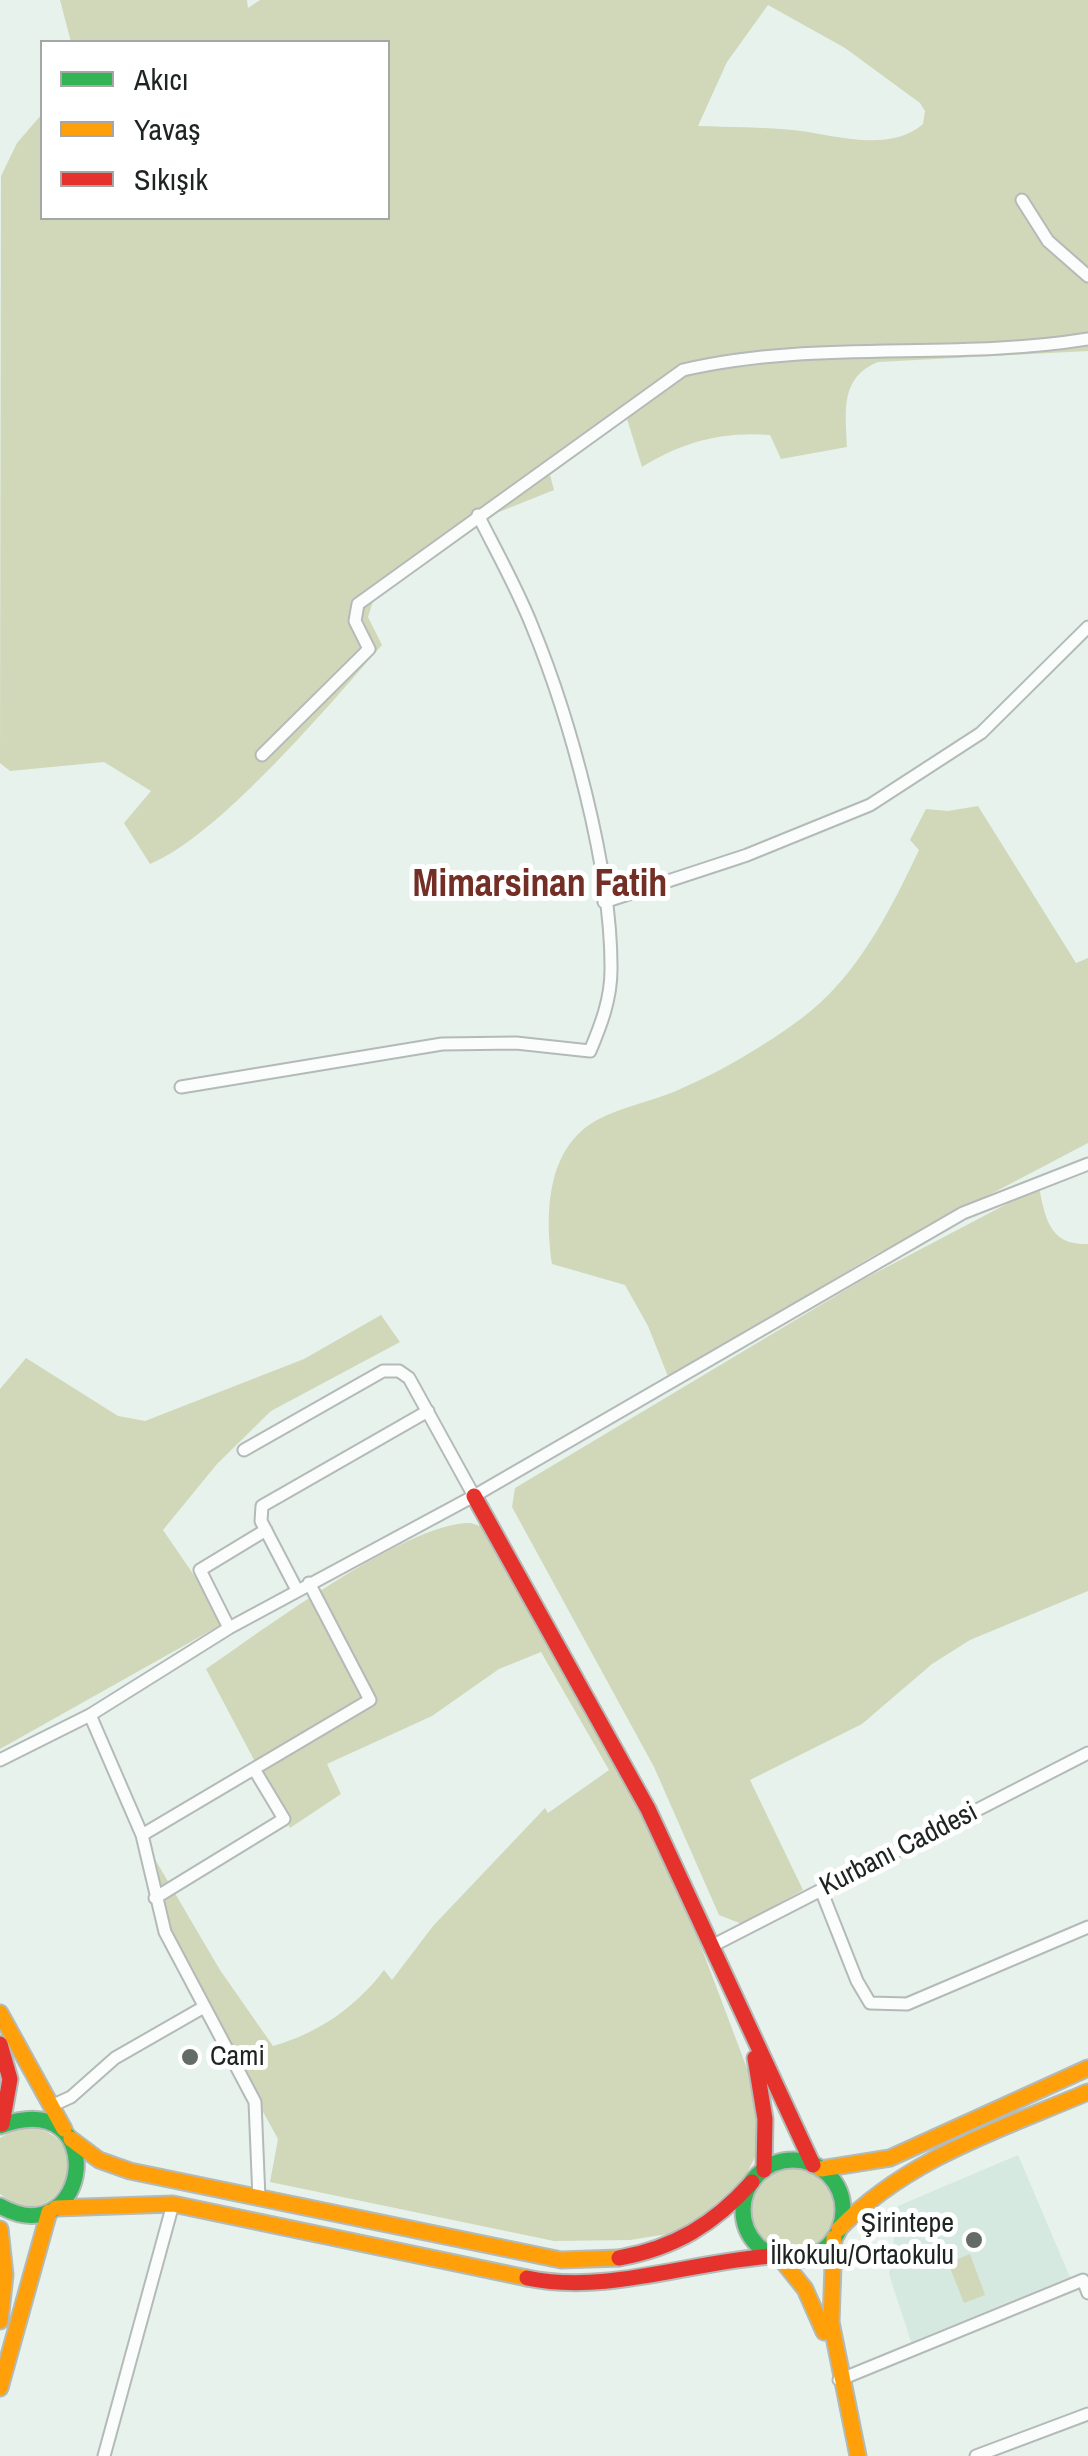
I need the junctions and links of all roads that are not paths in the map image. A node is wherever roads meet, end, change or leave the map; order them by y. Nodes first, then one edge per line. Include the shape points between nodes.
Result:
1 (1022, 200) dead end
2 (1088, 276) edge
3 (1088, 340) edge
4 (478, 515) junction
5 (1088, 627) edge
6 (262, 754) dead end
7 (604, 902) junction
8 (180, 1087) dead end
9 (1088, 1164) edge
10 (428, 1411) junction
11 (244, 1450) dead end
12 (474, 1496) junction
13 (266, 1530) junction
14 (310, 1583) junction
15 (296, 1590) junction
16 (229, 1628) junction
17 (90, 1716) junction
18 (1088, 1754) edge
19 (0, 1760) edge
20 (254, 1769) junction
21 (142, 1835) junction
22 (821, 1890) junction
23 (155, 1898) junction
24 (1088, 1927) edge
25 (710, 1947) junction
26 (204, 2007) junction
27 (0, 2013) edge
28 (750, 2035) junction
29 (0, 2044) edge
30 (1088, 2068) edge
31 (1088, 2092) edge
32 (51, 2106) junction
33 (1, 2125) edge
34 (68, 2136) junction
35 (817, 2167) junction
36 (764, 2170) junction
37 (752, 2182) junction
38 (259, 2199) junction
39 (173, 2204) junction
40 (0, 2206) edge
41 (52, 2210) junction
42 (0, 2229) edge
43 (836, 2235) junction
44 (777, 2257) junction
45 (1088, 2292) edge
46 (0, 2321) edge
47 (832, 2353) junction
48 (839, 2380) junction
49 (0, 2388) edge
50 (1088, 2414) edge
51 (104, 2456) edge
52 (858, 2456) edge
53 (976, 2456) edge

1 - 2 street via 1048,241
3 - 4 street via 971,351 748,355 683,370
4 - 6 street via 358,604 355,621 369,649
4 - 7 street via 532,626 570,744
5 - 7 street via 981,733 870,805 748,855
7 - 8 street via 612,970 606,1012 590,1051 442,1044
9 - 12 street via 962,1213
10 - 11 street via 409,1378 382,1370
10 - 12 street
10 - 13 street via 265,1502 260,1514
12 - 14 street
12 - 25 main road via 648,1810
13 - 15 street
13 - 16 street via 200,1570
14 - 15 street
14 - 20 street via 370,1700
15 - 16 street
16 - 17 street
17 - 19 street
17 - 21 street
18 - 22 street, Kurbanı Caddesi
20 - 21 street
20 - 23 street via 284,1820
21 - 23 street
22 - 24 street via 856,1982 879,2005 908,2004
22 - 25 street, Kurbanı Caddesi
23 - 26 street
25 - 28 main road
26 - 32 street via 115,2058
26 - 38 street via 259,2114
27 - 32 main road
28 - 35 main road
28 - 36 main road via 766,2119
29 - 33 main road via 10,2078
30 - 35 main road via 890,2158
31 - 43 main road via 904,2175 862,2205
32 - 34 main road
33 - 34 main road via 36,2116
34 - 38 main road via 99,2160 130,2171
34 - 41 main road via 78,2172 74,2188
35 - 36 main road via 788,2161
35 - 43 main road via 841,2197
36 - 37 main road
37 - 38 main road via 722,2215 683,2242 598,2262 518,2255
37 - 44 main road via 745,2224 753,2240
39 - 41 main road
39 - 44 main road via 542,2281 616,2282 714,2260
39 - 51 street
40 - 41 main road via 23,2215
41 - 49 main road
42 - 46 main road
43 - 44 main road via 814,2255
43 - 47 main road via 827,2306
44 - 47 main road via 805,2288
45 - 48 street via 1083,2280
47 - 48 main road
48 - 52 main road
50 - 53 street

